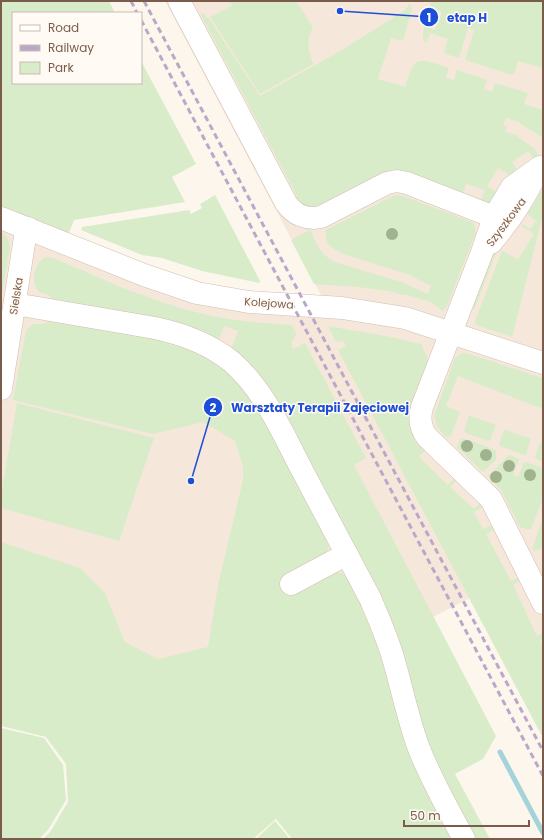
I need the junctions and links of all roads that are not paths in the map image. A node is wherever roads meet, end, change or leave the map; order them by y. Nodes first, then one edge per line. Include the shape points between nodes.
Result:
1 (179, 1) edge
2 (542, 164) edge
3 (494, 217) junction
4 (1, 218) edge
5 (28, 228) junction
6 (481, 255) junction
7 (15, 304) junction
8 (451, 332) junction
9 (543, 363) edge
10 (1, 389) edge
11 (347, 554) junction
12 (291, 584) dead end
13 (543, 603) edge
14 (464, 839) edge

1 - 3 street via 283,198 296,214 306,218 321,217 387,183 397,181
2 - 3 street, Szyszkowa via 512,187
2 - 6 street, Szyszkowa via 506,226
3 - 6 street, Szyszkowa
4 - 5 street, Kolejowa
5 - 7 street, Sielska
5 - 8 street, Kolejowa via 155,279 197,293 231,300 329,306 376,312 411,319
6 - 8 street, Szyszkowa
7 - 10 street, Sielska
7 - 11 street via 166,330 197,341 224,356 245,375 266,403
8 - 9 street, Kolejowa
8 - 13 street, Szyszkowa via 422,407 420,417 423,430 430,440 491,499
11 - 12 street
11 - 14 street via 382,624 423,758

